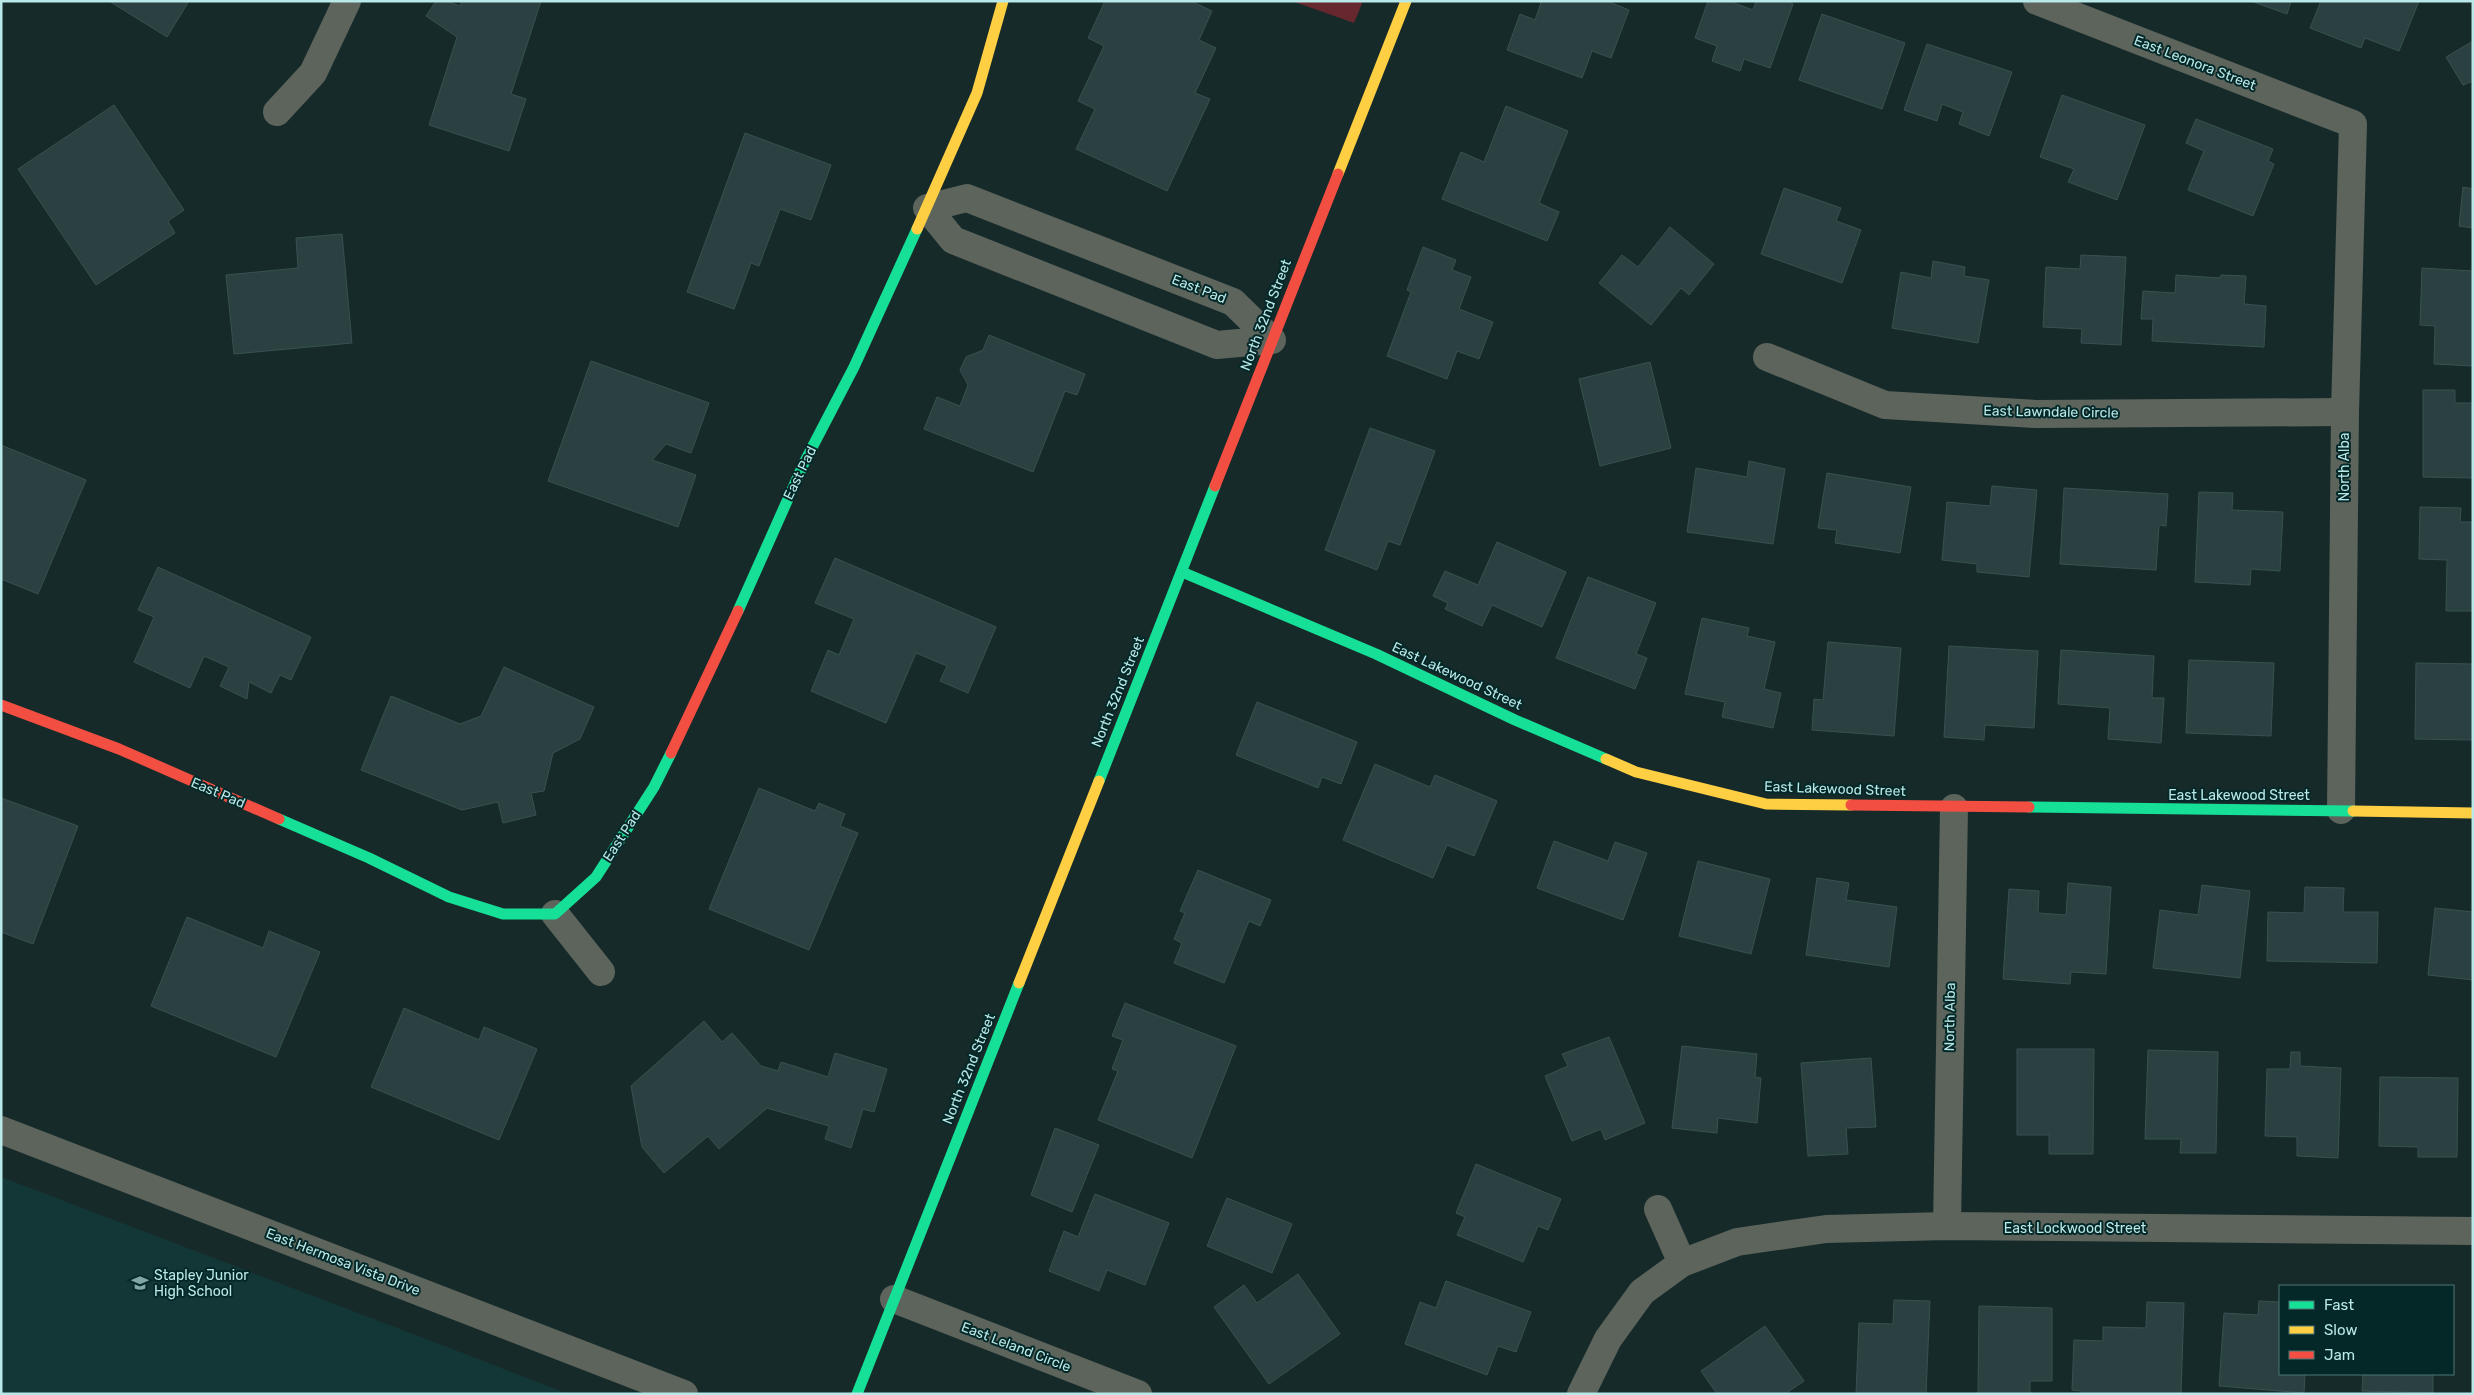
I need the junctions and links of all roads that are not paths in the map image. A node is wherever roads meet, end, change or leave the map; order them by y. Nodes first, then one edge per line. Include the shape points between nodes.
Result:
1 (347, 1) edge
2 (1003, 1) edge
3 (1406, 1) edge
4 (2037, 1) edge
5 (278, 112) dead end
6 (2353, 124) joint
7 (927, 208) junction
8 (1272, 340) junction
9 (1767, 357) dead end
10 (2345, 412) junction
11 (1182, 572) junction
12 (1, 705) edge
13 (1954, 808) junction
14 (2341, 810) junction
15 (2473, 813) edge
16 (555, 914) junction
17 (601, 972) dead end
18 (1, 1130) edge
19 (1658, 1208) dead end
20 (1947, 1226) junction
21 (2473, 1231) edge
22 (1682, 1263) junction
23 (894, 1299) junction
24 (684, 1394) edge
25 (857, 1394) edge
26 (1138, 1394) edge
27 (1581, 1394) edge

1 - 5 street via 313,73
2 - 7 street, East Pad via 977,93
3 - 8 street, North 32nd Street
4 - 6 street, East Leonora Street
6 - 10 street, North Alba
7 - 8 street via 954,240 1217,345
7 - 8 street, East Pad via 966,198 1233,302
7 - 16 street, East Pad via 854,368 804,463 702,690 654,787 596,877
8 - 11 street, North 32nd Street
9 - 10 street, East Lawndale Circle via 1885,405 2036,414
10 - 14 street, North Alba
11 - 13 street, East Lakewood Street via 1376,654 1514,720 1636,772 1766,804
11 - 23 street, North 32nd Street
12 - 16 street, East Pad via 120,749 370,858 449,897 502,914
13 - 14 street, East Lakewood Street
13 - 20 street, North Alba
14 - 15 street, East Lakewood Street
16 - 17 street
18 - 24 street, East Hermosa Vista Drive
19 - 22 street
20 - 21 street, East Lockwood Street
20 - 22 street, East Lockwood Street via 1826,1229 1737,1242
22 - 27 street, East Lockwood Street via 1642,1292 1608,1339
23 - 25 street, North 32nd Street
23 - 26 street, East Leland Circle

